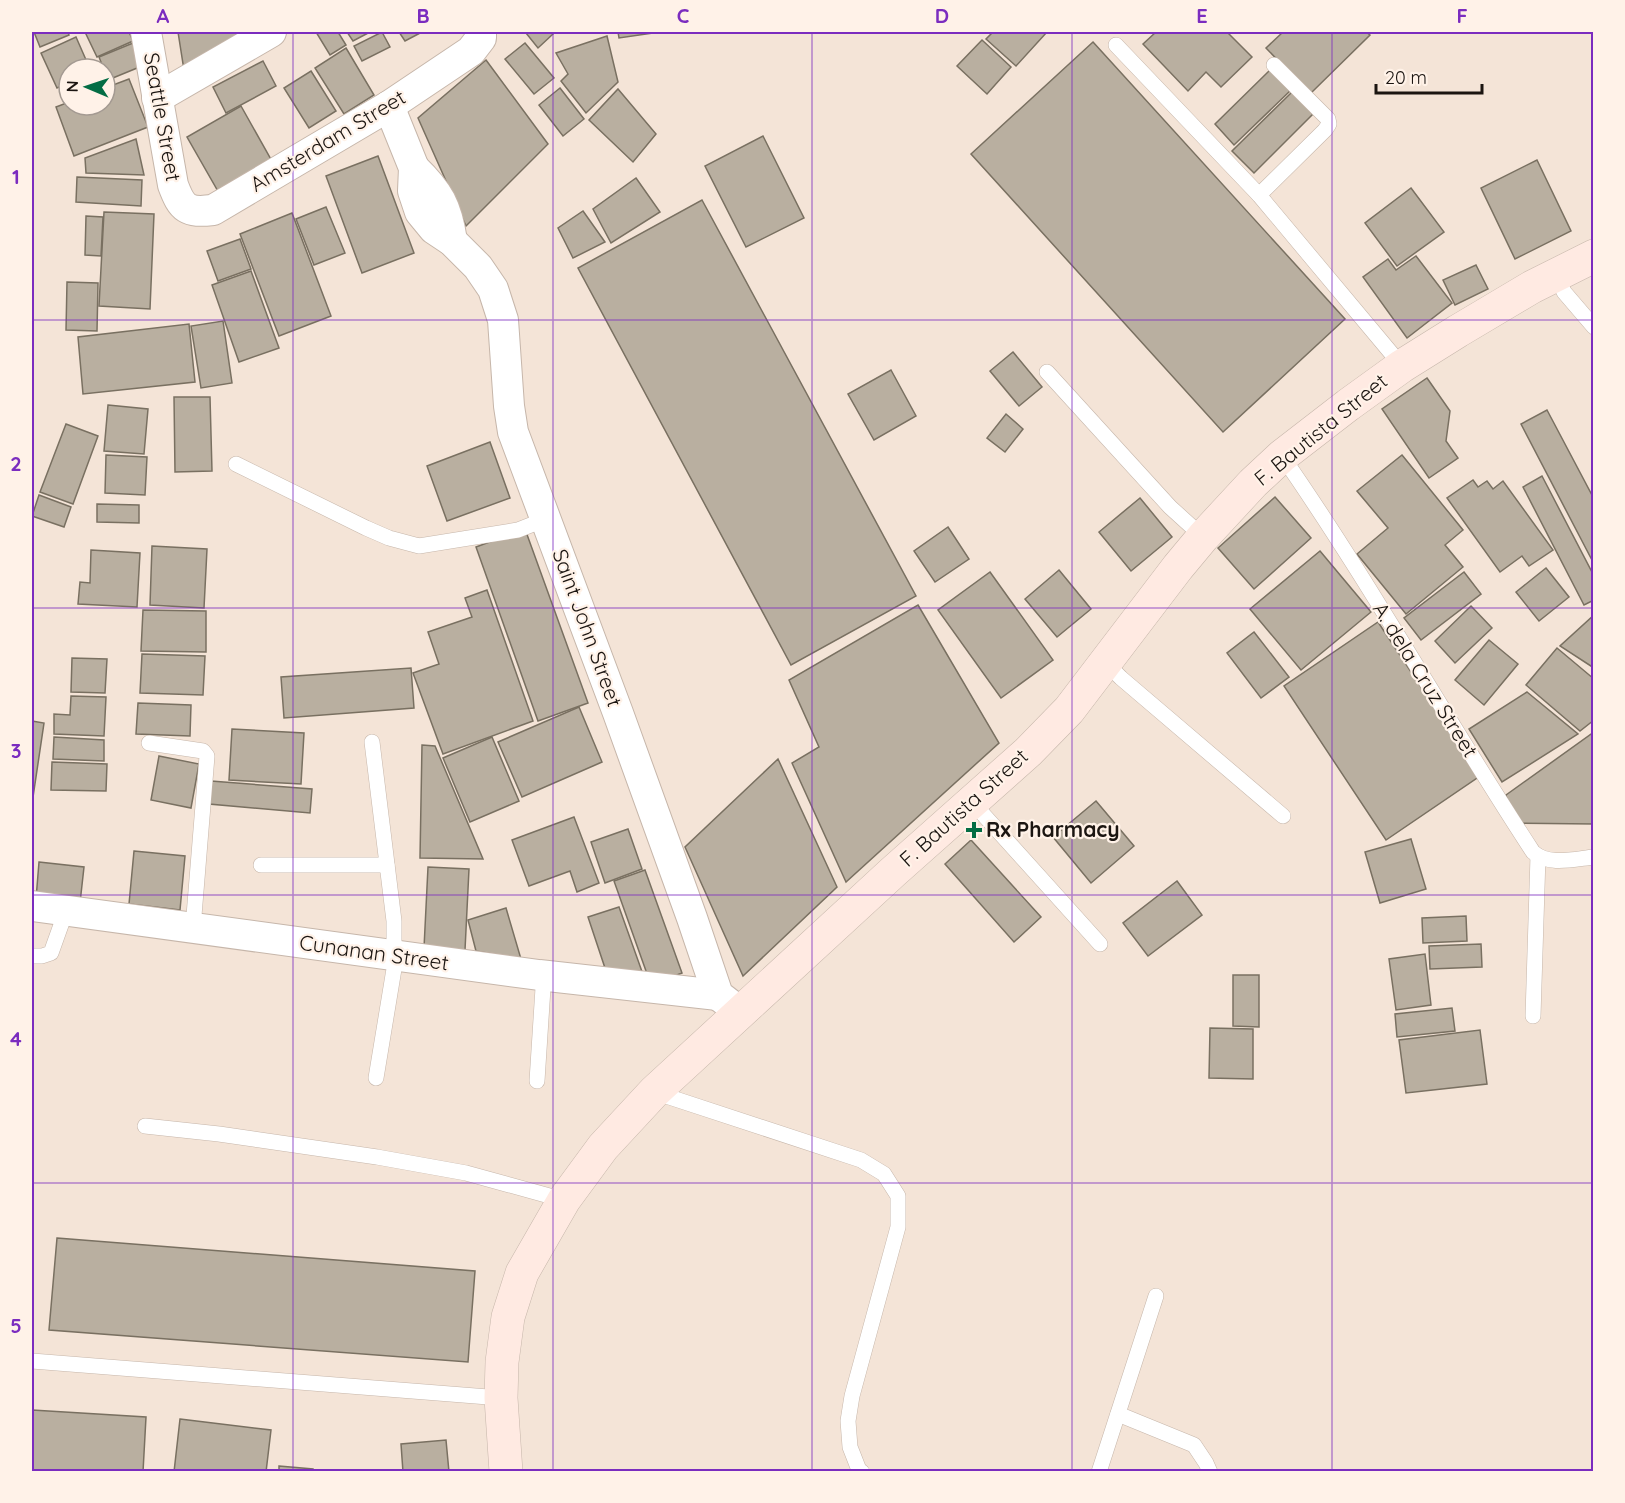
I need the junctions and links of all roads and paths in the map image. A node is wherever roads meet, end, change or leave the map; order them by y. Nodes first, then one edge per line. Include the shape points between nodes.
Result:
1 (146, 32) edge
2 (271, 32) edge
3 (476, 41) edge
4 (1116, 45) dead end
5 (1274, 65) dead end
6 (157, 98) junction
7 (390, 106) junction
8 (1259, 195) junction
9 (179, 202) joint
10 (1593, 255) edge
11 (1556, 274) junction
12 (1593, 327) edge
13 (1402, 366) junction
14 (1047, 372) dead end
15 (1282, 456) junction
16 (236, 464) dead end
17 (546, 519) junction
18 (1203, 537) junction
19 (1106, 663) junction
20 (372, 742) dead end
21 (148, 743) dead end
22 (972, 802) junction
23 (1283, 816) dead end
24 (1538, 856) junction
25 (1593, 857) edge
26 (261, 865) dead end
27 (387, 865) junction
28 (32, 906) edge
29 (66, 911) junction
30 (193, 928) junction
31 (1100, 944) dead end
32 (32, 956) edge
33 (395, 956) junction
34 (539, 975) junction
35 (729, 1004) junction
36 (1533, 1016) dead end
37 (376, 1078) dead end
38 (537, 1081) dead end
39 (654, 1092) junction
40 (145, 1126) dead end
41 (564, 1200) junction
42 (1156, 1296) dead end
43 (32, 1361) edge
44 (501, 1398) junction
45 (1118, 1414) junction
46 (506, 1472) edge
47 (862, 1472) edge
48 (1099, 1472) edge
49 (1210, 1472) edge

1 - 6 street, Seattle Street
2 - 6 street
3 - 7 street, Amsterdam Street
4 - 8 lane
5 - 8 lane via 1329,124
6 - 9 street, Seattle Street
7 - 9 street, Amsterdam Street via 213,210 194,212
7 - 17 street, Saint John Street via 414,168 413,191 420,212 478,267 493,289 503,320 513,432
8 - 13 lane
10 - 11 main road, F. Bautista Street
11 - 12 lane via 1564,292
11 - 13 main road, F. Bautista Street
13 - 15 main road, F. Bautista Street
14 - 18 lane via 1170,507
15 - 18 main road, F. Bautista Street
15 - 24 lane, A. dela Cruz Street
16 - 17 lane via 366,528 419,546 518,530
17 - 35 street, Saint John Street via 692,918
18 - 19 main road, F. Bautista Street
19 - 22 main road, F. Bautista Street via 1069,710
19 - 23 lane
20 - 27 lane
21 - 30 lane via 203,751 207,756
22 - 31 lane
22 - 35 main road, F. Bautista Street via 893,872
24 - 25 lane via 1561,861
24 - 36 lane
26 - 27 lane
27 - 33 lane
28 - 29 street, Cunanan Street
29 - 30 street, Cunanan Street
29 - 32 lane via 51,953
30 - 33 street, Cunanan Street
33 - 34 street, Cunanan Street
33 - 37 lane
34 - 35 street, Cunanan Street
34 - 38 lane via 543,988
35 - 39 main road, F. Bautista Street
39 - 41 main road, F. Bautista Street via 603,1146
39 - 47 lane via 861,1160 884,1174 898,1197 898,1227 848,1421 850,1447
40 - 41 lane via 377,1157 466,1173
41 - 44 main road, F. Bautista Street via 518,1284 508,1317
42 - 45 lane
43 - 44 lane
44 - 46 main road, F. Bautista Street
45 - 48 lane
45 - 49 lane via 1194,1445

